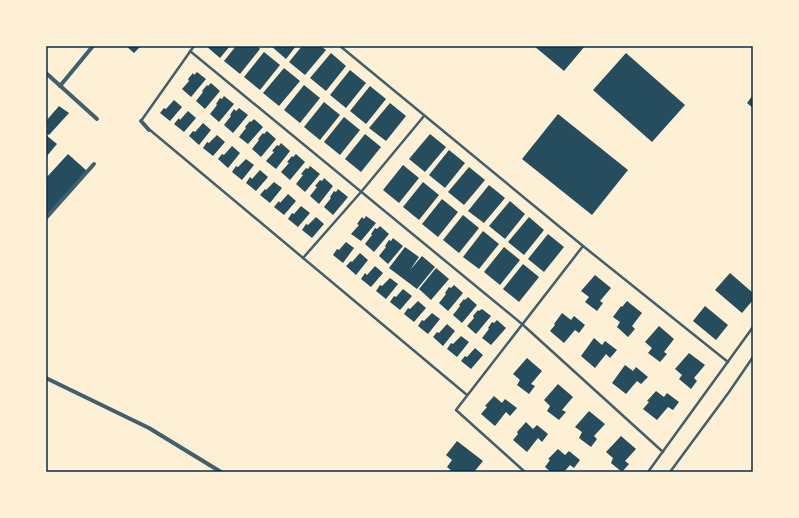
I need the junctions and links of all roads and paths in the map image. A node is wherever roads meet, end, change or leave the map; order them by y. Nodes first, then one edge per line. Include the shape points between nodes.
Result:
1 (93, 46) edge
2 (194, 46) edge
3 (340, 46) edge
4 (190, 51) junction
5 (46, 73) edge
6 (60, 86) junction
7 (424, 116) junction
8 (97, 120) dead end
9 (140, 121) joint
10 (149, 130) joint
11 (94, 164) dead end
12 (361, 192) junction
13 (46, 218) edge
14 (583, 246) junction
15 (303, 258) junction
16 (522, 324) junction
17 (753, 327) edge
18 (753, 358) edge
19 (728, 362) junction
20 (46, 378) edge
21 (467, 395) junction
22 (663, 452) junction
23 (221, 472) edge
24 (525, 472) edge
25 (648, 472) edge
26 (670, 472) edge

1 - 6 street
2 - 4 lane
3 - 7 lane
4 - 9 lane
4 - 12 lane
5 - 6 street
6 - 8 street
7 - 12 lane
7 - 14 lane
9 - 10 street
10 - 15 lane
11 - 13 street
12 - 15 lane
12 - 16 lane
14 - 16 lane
14 - 19 lane
15 - 21 lane
16 - 21 lane
16 - 22 lane
17 - 19 lane
18 - 26 lane
19 - 22 lane
20 - 23 street via 149,428
21 - 24 lane via 456,410
22 - 25 lane

